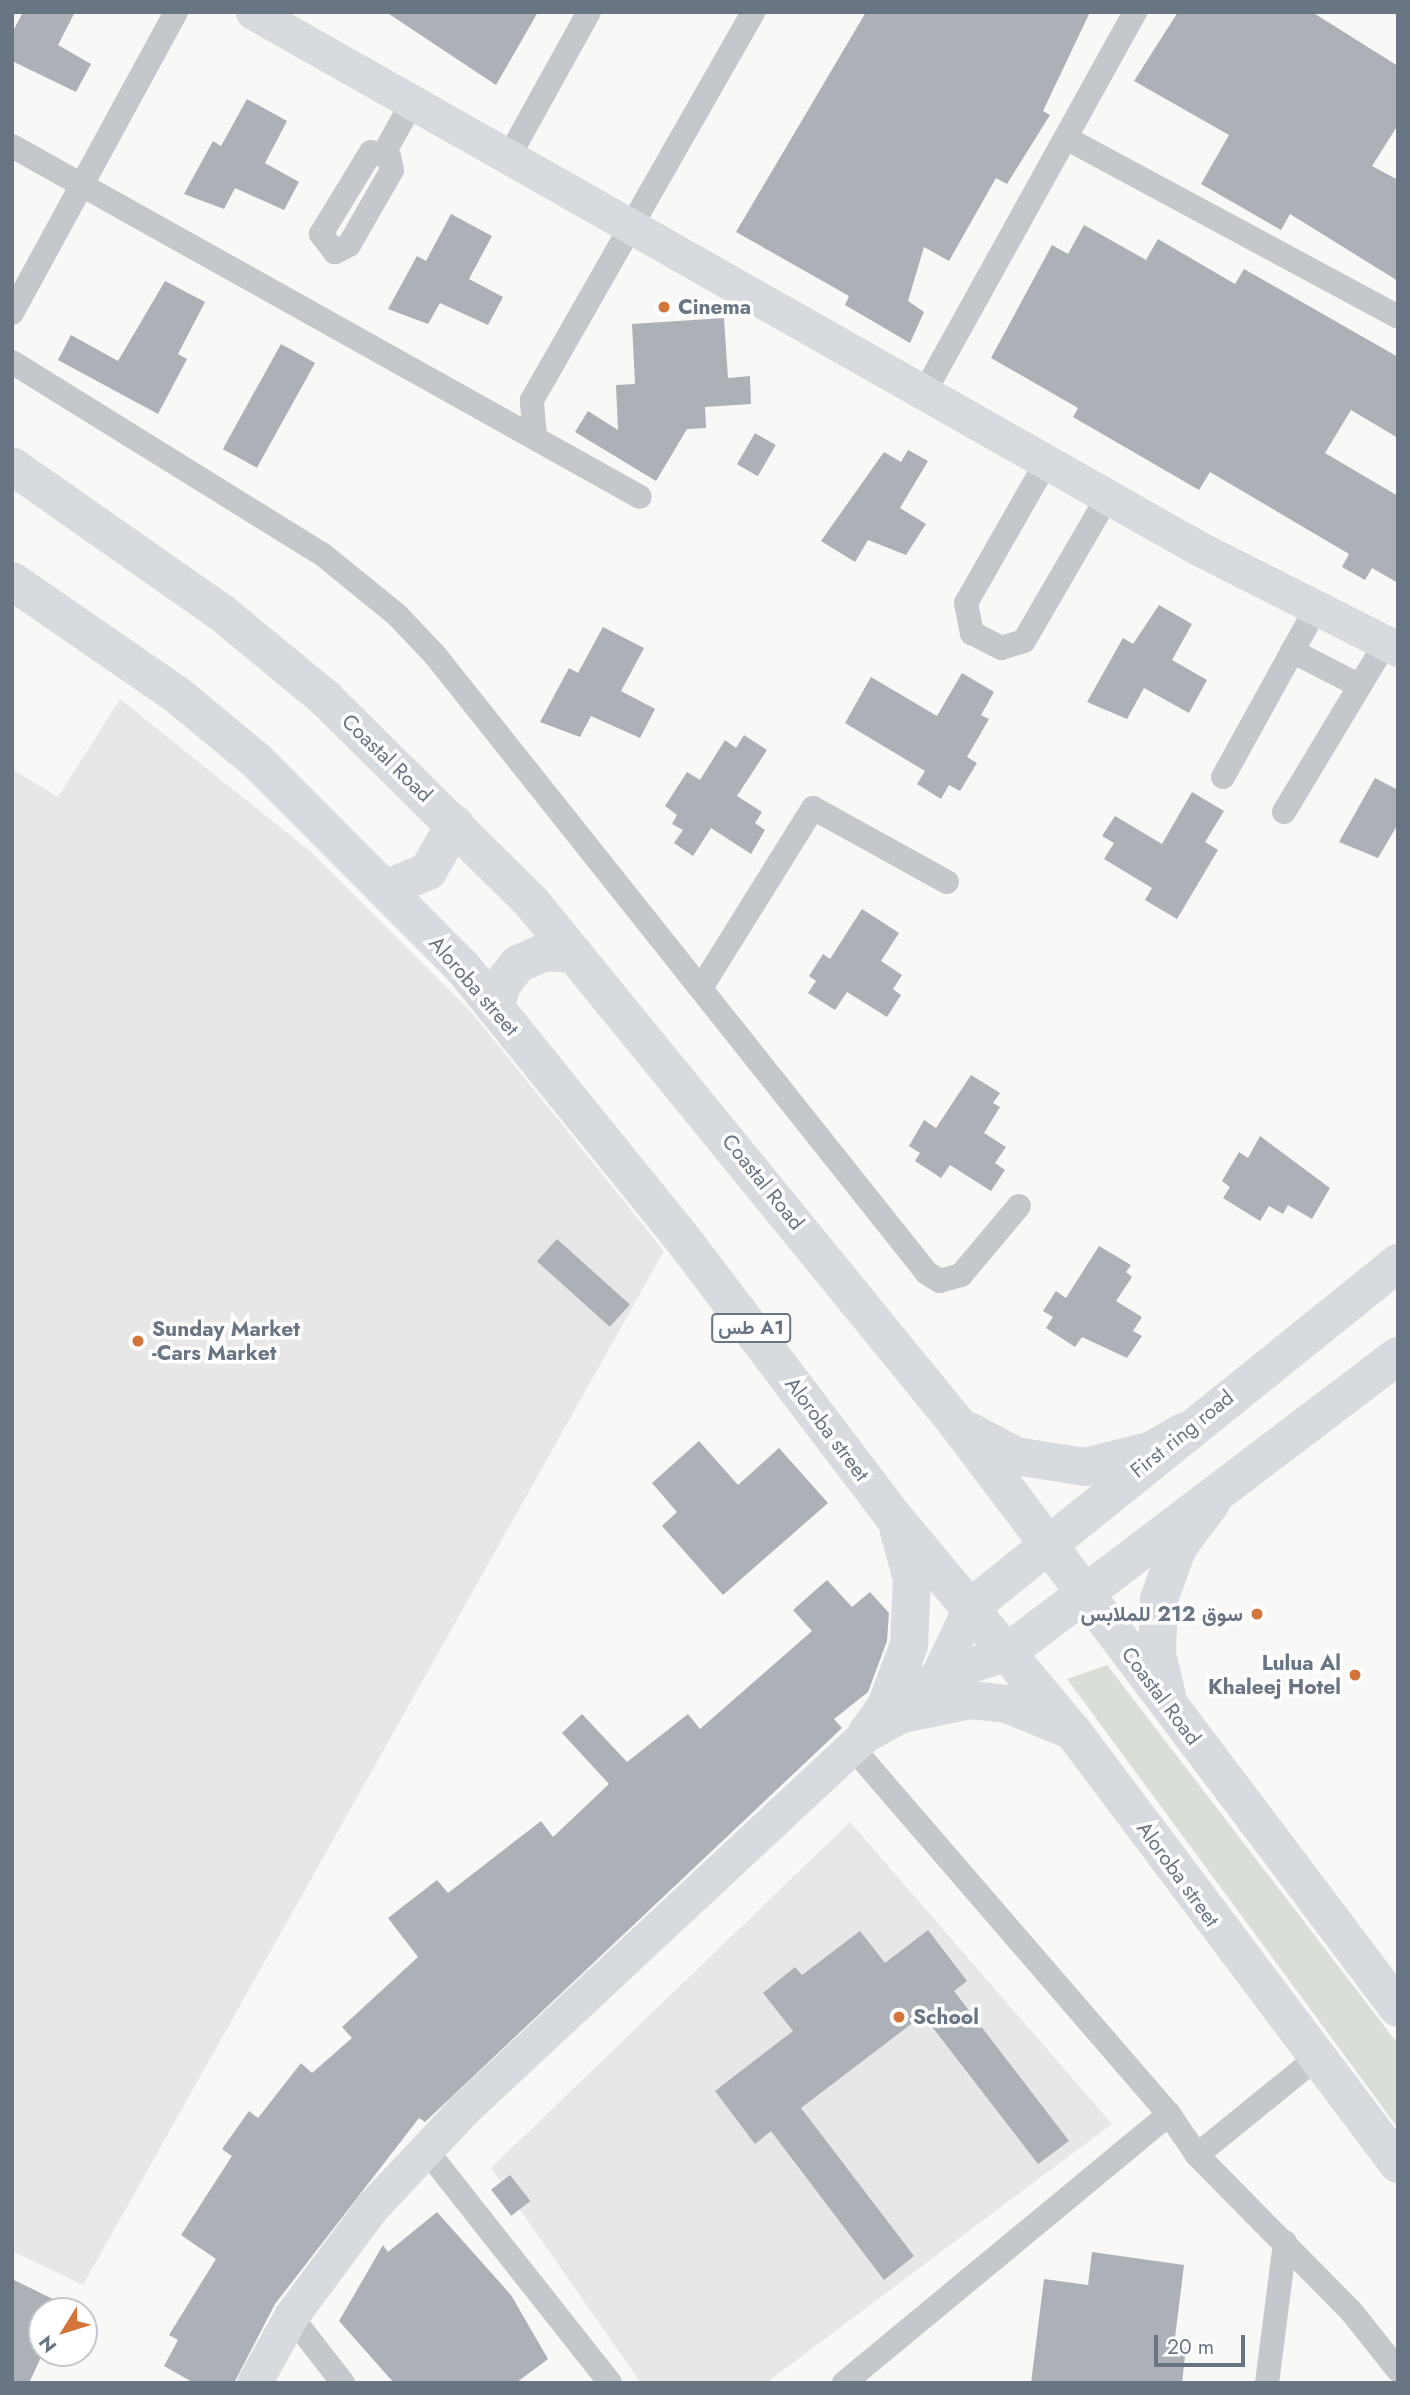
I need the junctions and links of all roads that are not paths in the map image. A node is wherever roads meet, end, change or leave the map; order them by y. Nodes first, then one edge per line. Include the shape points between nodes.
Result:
1 (176, 12) edge
2 (589, 12) edge
3 (753, 12) edge
4 (1135, 12) edge
5 (261, 14) edge
6 (412, 103) junction
7 (1066, 138) junction
8 (12, 146) edge
9 (384, 153) dead end
10 (508, 158) junction
11 (82, 185) junction
12 (632, 230) junction
13 (12, 313) edge
14 (1398, 317) edge
15 (12, 362) edge
16 (924, 393) junction
17 (535, 437) junction
18 (1047, 461) junction
19 (12, 466) edge
20 (1108, 496) junction
21 (640, 497) dead end
22 (12, 581) edge
23 (1317, 607) junction
24 (1392, 646) edge
25 (1293, 651) junction
26 (1360, 686) junction
27 (1223, 777) dead end
28 (1284, 812) dead end
29 (456, 824) junction
30 (947, 882) dead end
31 (386, 889) junction
32 (574, 954) junction
33 (701, 988) junction
34 (495, 1008) junction
35 (1019, 1206) dead end
36 (1398, 1263) edge
37 (1398, 1356) edge
38 (955, 1421) junction
39 (1183, 1432) junction
40 (1211, 1503) junction
41 (894, 1516) junction
42 (1048, 1545) junction
43 (1083, 1594) junction
44 (970, 1608) junction
45 (1005, 1654) junction
46 (938, 1675) junction
47 (1171, 1708) junction
48 (1074, 1733) junction
49 (860, 1740) junction
50 (1398, 2008) edge
51 (1314, 2060) junction
52 (1169, 2114) junction
53 (427, 2151) junction
54 (1197, 2155) junction
55 (1398, 2164) edge
56 (1286, 2242) junction
57 (291, 2316) junction
58 (1398, 2370) edge
59 (254, 2383) edge
60 (343, 2383) edge
61 (610, 2383) edge
62 (844, 2383) edge
63 (1267, 2383) edge

1 - 11 street
2 - 10 street
3 - 12 street
4 - 7 street
5 - 6 street
6 - 9 street
6 - 10 street
7 - 14 street
7 - 16 street
8 - 11 street
10 - 12 street
11 - 13 street
11 - 17 street
12 - 16 street
12 - 17 street via 532,400
15 - 33 street via 322,554 397,615
16 - 18 street
17 - 21 street
18 - 20 street
18 - 20 street via 967,603 972,633 1001,648 1024,641
19 - 29 main road, Coastal Road via 222,613 325,698
20 - 23 street
22 - 31 main road, Aloroba street / طس A1 via 176,694 257,761
23 - 24 street
23 - 25 street
24 - 26 street
25 - 26 street
25 - 27 street
26 - 28 street
29 - 31 main road via 428,871
29 - 32 main road, Coastal Road
30 - 33 street via 813,808
31 - 34 main road, Aloroba street / طس A1
32 - 34 main road via 545,952 518,964 502,984
32 - 38 main road, Coastal Road
33 - 35 street via 868,1206 927,1273 940,1280 961,1275
34 - 41 main road, Aloroba street / طس A1 via 688,1246
36 - 39 main road, First ring road
37 - 40 main road
38 - 39 main road via 1016,1456 1073,1466 1119,1462
38 - 42 main road, Coastal Road
39 - 42 main road, First ring road
40 - 43 main road
40 - 47 main road via 1178,1547 1159,1599 1157,1654
41 - 44 main road, Aloroba street / طس A1
41 - 49 main road via 912,1579 909,1645 886,1706
42 - 43 main road, Coastal Road
42 - 44 main road, First ring road
43 - 45 main road
43 - 47 main road, Coastal Road
44 - 45 main road, Aloroba street / طس A1
44 - 46 street
45 - 46 street
45 - 48 main road, Aloroba street / طس A1
46 - 49 street
47 - 50 main road, Coastal Road
48 - 49 main road via 1018,1707 970,1700 934,1704
48 - 51 main road, Aloroba street / طس A1
49 - 52 street
49 - 53 street
51 - 54 street
51 - 55 main road, Aloroba street / طس A1
52 - 54 street
52 - 62 street
53 - 57 street via 372,2207
53 - 61 street
54 - 56 street
56 - 58 street
56 - 63 street
57 - 59 street
57 - 60 street

